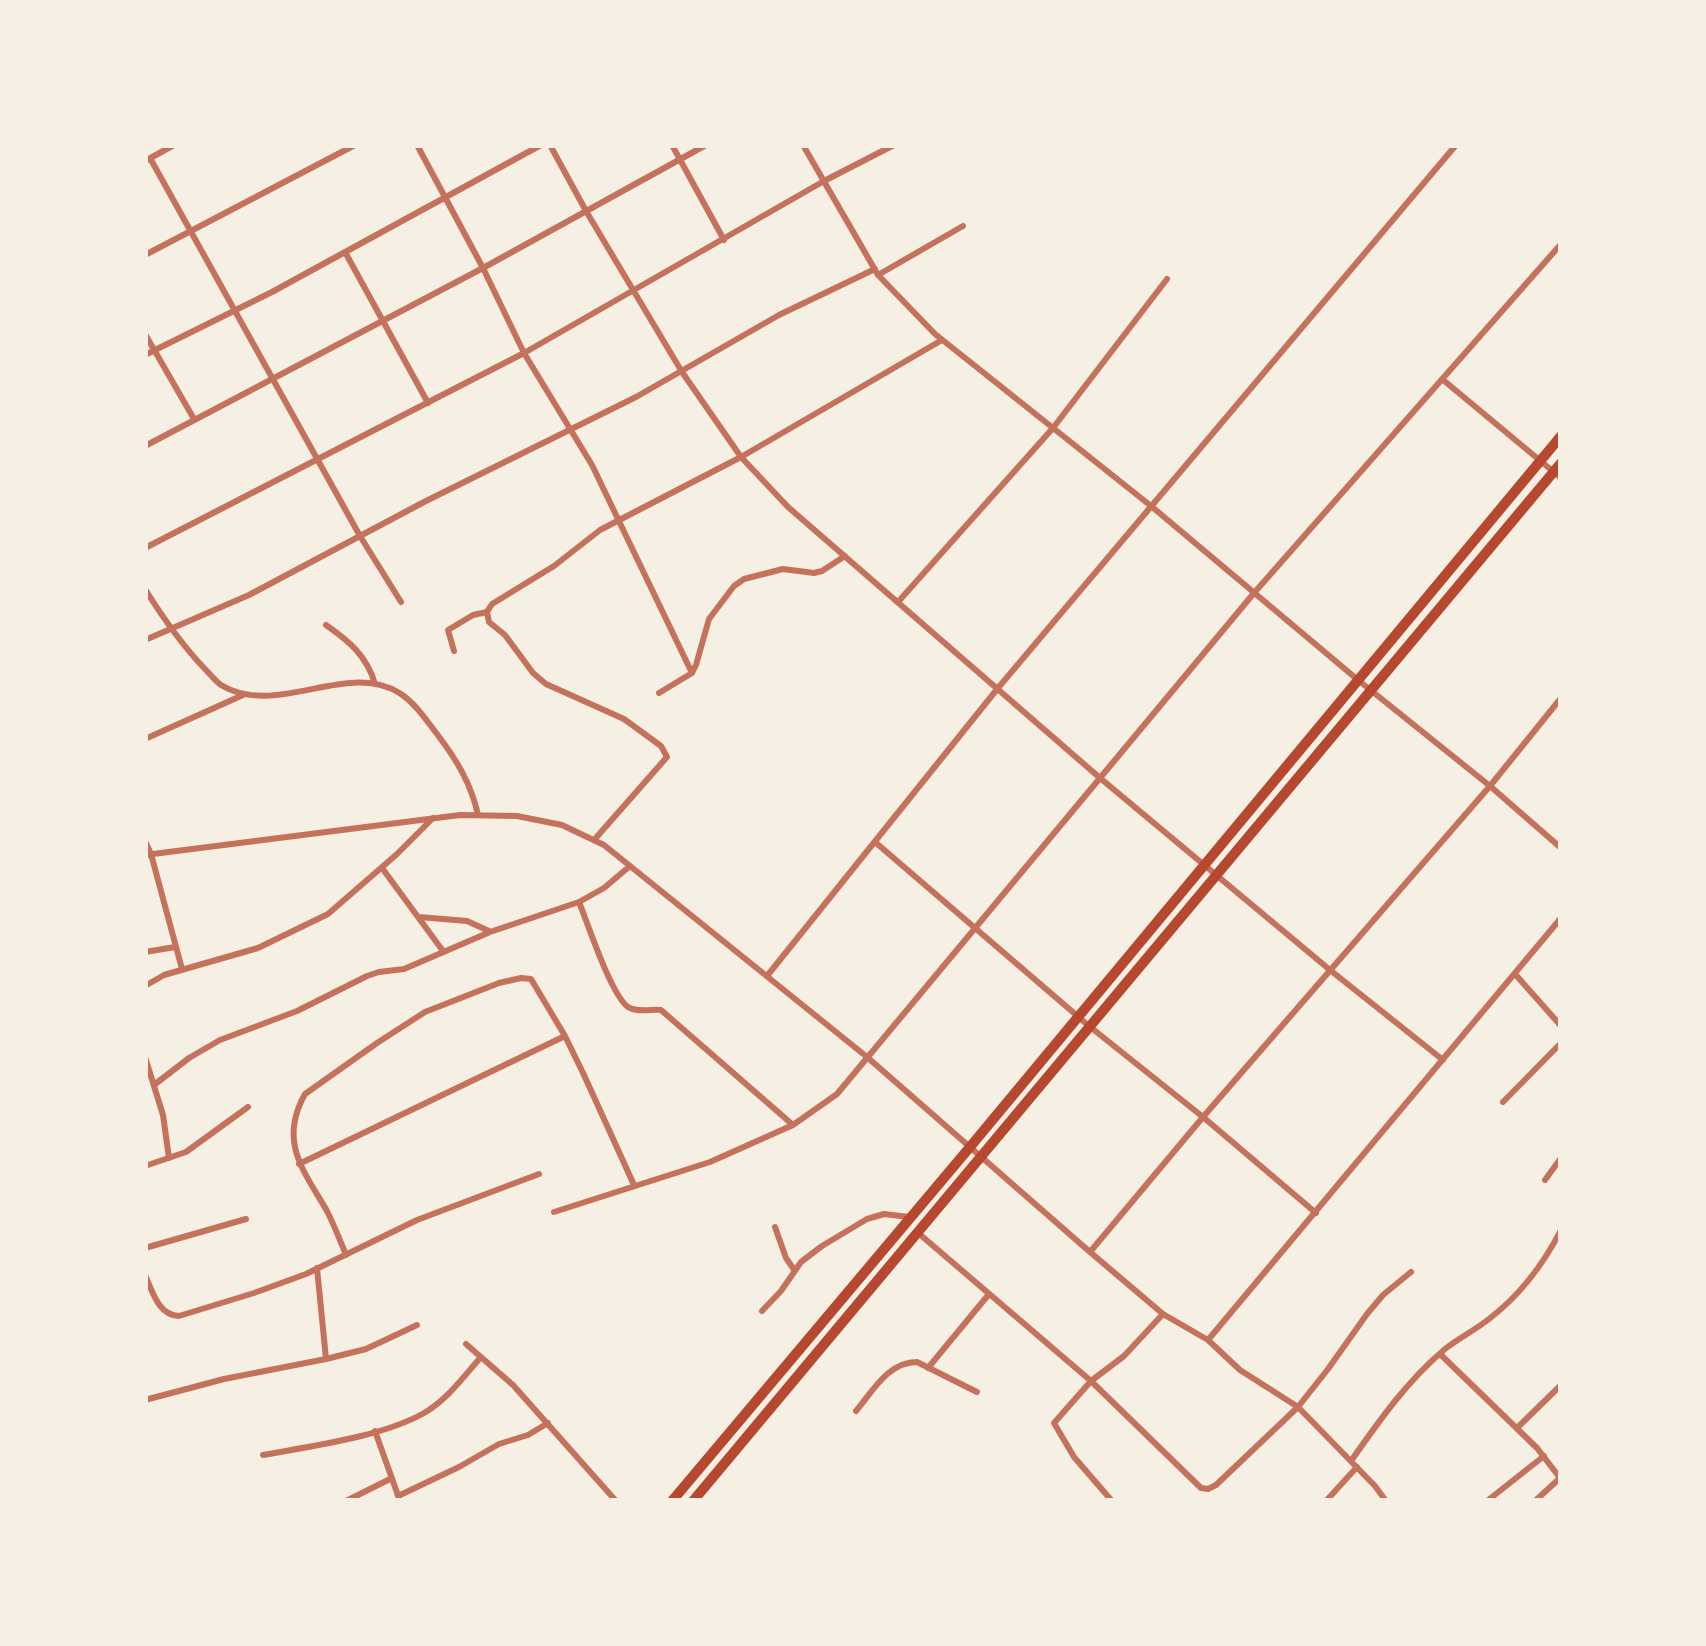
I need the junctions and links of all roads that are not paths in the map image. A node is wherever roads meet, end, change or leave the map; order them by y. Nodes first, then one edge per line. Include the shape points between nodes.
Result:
1 (355, 145) edge
2 (417, 145) edge
3 (541, 145) edge
4 (550, 145) edge
5 (672, 145) edge
6 (706, 145) edge
7 (803, 145) edge
8 (894, 145) edge
9 (1456, 145) edge
10 (172, 146) edge
11 (148, 160) edge
12 (680, 160) junction
13 (824, 181) junction
14 (445, 198) junction
15 (586, 211) junction
16 (964, 226) dead end
17 (189, 230) junction
18 (724, 240) junction
19 (1561, 244) edge
20 (345, 252) junction
21 (145, 255) edge
22 (483, 268) junction
23 (876, 272) junction
24 (1167, 280) dead end
25 (633, 290) junction
26 (234, 311) junction
27 (383, 320) junction
28 (145, 334) edge
29 (942, 340) junction
30 (155, 350) junction
31 (524, 353) junction
32 (145, 355) edge
33 (682, 372) junction
34 (272, 378) junction
35 (1442, 379) junction
36 (428, 403) junction
37 (194, 419) junction
38 (1052, 428) junction
39 (570, 430) junction
40 (1561, 436) edge
41 (145, 446) edge
42 (741, 457) junction
43 (318, 460) junction
44 (1540, 461) junction
45 (1559, 471) edge
46 (1150, 506) junction
47 (620, 520) junction
48 (360, 536) junction
49 (145, 548) edge
50 (845, 556) junction
51 (1437, 586) junction
52 (145, 589) edge
53 (1254, 592) junction
54 (1450, 596) junction
55 (401, 602) dead end
56 (898, 602) junction
57 (487, 612) junction
58 (326, 625) dead end
59 (170, 630) junction
60 (145, 640) edge
61 (454, 651) dead end
62 (692, 672) junction
63 (1358, 680) junction
64 (375, 684) junction
65 (998, 688) junction
66 (1370, 689) junction
67 (660, 693) dead end
68 (244, 695) junction
69 (1561, 698) edge
70 (145, 739) edge
71 (1100, 778) junction
72 (1490, 786) junction
73 (478, 815) junction
74 (434, 818) junction
75 (594, 840) junction
76 (145, 841) edge
77 (874, 842) junction
78 (1561, 848) edge
79 (148, 855) edge
80 (1204, 863) junction
81 (630, 866) junction
82 (382, 868) junction
83 (1216, 874) junction
84 (579, 902) junction
85 (419, 917) junction
86 (1561, 918) edge
87 (974, 928) junction
88 (490, 932) junction
89 (175, 947) junction
90 (145, 952) edge
91 (443, 952) junction
92 (182, 970) junction
93 (1330, 970) junction
94 (1515, 974) junction
95 (767, 976) junction
96 (145, 986) edge
97 (1078, 1016) junction
98 (1089, 1026) junction
99 (1561, 1026) edge
100 (564, 1036) junction
101 (1561, 1042) edge
102 (867, 1057) junction
103 (145, 1058) edge
104 (1443, 1060) junction
105 (154, 1085) junction
106 (1504, 1102) dead end
107 (248, 1108) dead end
108 (1203, 1117) junction
109 (793, 1125) junction
110 (970, 1147) junction
111 (981, 1156) junction
112 (1561, 1158) edge
113 (169, 1159) junction
114 (299, 1164) junction
115 (145, 1166) edge
116 (540, 1174) dead end
117 (1545, 1180) dead end
118 (634, 1185) junction
119 (554, 1212) dead end
120 (1316, 1213) junction
121 (910, 1218) junction
122 (246, 1219) dead end
123 (775, 1227) dead end
124 (1561, 1230) edge
125 (917, 1232) junction
126 (145, 1248) edge
127 (1090, 1252) junction
128 (346, 1255) junction
129 (317, 1268) junction
130 (795, 1271) junction
131 (1412, 1272) dead end
132 (145, 1276) edge
133 (990, 1294) junction
134 (840, 1300) junction
135 (852, 1310) junction
136 (762, 1311) dead end
137 (1164, 1314) junction
138 (416, 1325) dead end
139 (1208, 1340) junction
140 (466, 1344) dead end
141 (1440, 1354) junction
142 (481, 1357) junction
143 (326, 1360) junction
144 (928, 1368) junction
145 (1091, 1380) junction
146 (1561, 1385) edge
147 (977, 1392) dead end
148 (145, 1400) edge
149 (1298, 1407) junction
150 (856, 1411) dead end
151 (548, 1423) junction
152 (1517, 1428) junction
153 (375, 1431) junction
154 (263, 1454) dead end
155 (1544, 1456) junction
156 (1354, 1464) junction
157 (392, 1478) junction
158 (1560, 1478) edge
159 (399, 1498) edge
160 (346, 1501) edge
161 (616, 1501) edge
162 (672, 1501) edge
163 (693, 1501) edge
164 (1112, 1501) edge
165 (1326, 1501) edge
166 (1386, 1501) edge
167 (1487, 1501) edge
168 (1535, 1501) edge

1 - 17 street
2 - 14 street
3 - 14 street
4 - 15 street
5 - 12 street
6 - 12 street
7 - 13 street
8 - 13 street
9 - 46 street
10 - 11 street
11 - 17 street
12 - 15 street
12 - 18 street
13 - 18 street
13 - 23 street
14 - 20 street
14 - 22 street
15 - 22 street
15 - 25 street
16 - 23 street
17 - 21 street
17 - 26 street
18 - 25 street
19 - 35 street
20 - 26 street
20 - 27 street
22 - 27 street
22 - 31 street
23 - 29 street
23 - 33 street via 766,322
24 - 38 street
25 - 31 street
25 - 33 street
26 - 30 street
26 - 34 street
27 - 34 street
27 - 36 street
28 - 30 street
29 - 38 street
29 - 42 street
30 - 32 street
30 - 37 street
31 - 36 street
31 - 39 street
33 - 39 street
33 - 42 street
34 - 37 street
34 - 43 street
35 - 44 street
35 - 53 street
36 - 43 street
37 - 41 street
38 - 46 street
38 - 56 street
39 - 47 street
39 - 48 street
40 - 44 main road
42 - 47 street
42 - 50 street
43 - 48 street
43 - 49 street
44 - 45 street
44 - 51 main road
45 - 54 main road
46 - 53 street
46 - 65 street
47 - 57 street
47 - 62 street
48 - 55 street
48 - 59 street
50 - 56 street
50 - 62 street via 814,573 782,569 744,578 709,619
51 - 54 main road
51 - 63 main road
52 - 59 street
53 - 63 street
53 - 71 street
54 - 66 main road
56 - 65 street
57 - 61 street via 448,630
57 - 75 street via 532,673 624,719 666,754
58 - 64 street via 352,643
59 - 60 street
59 - 68 street via 220,684
62 - 67 street
63 - 66 street
63 - 80 main road
64 - 68 street
64 - 73 street via 400,693 420,711 462,770
65 - 71 street
65 - 77 street
66 - 72 street
66 - 83 main road
68 - 70 street
69 - 72 street
71 - 80 street
71 - 87 street
72 - 78 street
72 - 93 street
73 - 74 street
73 - 75 street via 562,825
74 - 79 street
74 - 82 street
75 - 81 street
76 - 79 street
77 - 87 street
77 - 95 street
79 - 89 street
80 - 83 street
80 - 97 main road
81 - 84 street
81 - 95 street
82 - 85 street
82 - 92 street via 312,923 258,948
83 - 93 street
83 - 98 main road
84 - 88 street
84 - 109 street via 628,1007 661,1010
85 - 88 street via 467,922
85 - 91 street
86 - 94 street
87 - 97 street
87 - 102 street
88 - 91 street
89 - 90 street
89 - 92 street
91 - 105 street via 367,976 220,1040
92 - 96 street
93 - 104 street
93 - 108 street
94 - 99 street
94 - 104 street
95 - 102 street
97 - 98 street
97 - 110 main road
98 - 108 street
98 - 111 main road
100 - 114 street
100 - 114 street via 526,978 426,1012 305,1094 294,1143
100 - 118 street
101 - 106 street
102 - 109 street via 837,1094
102 - 110 street
103 - 105 street
104 - 120 street
105 - 113 street
107 - 113 street
108 - 120 street
108 - 127 street
109 - 118 street via 710,1162
110 - 111 street
110 - 121 main road
111 - 125 main road
111 - 127 street
112 - 117 street
113 - 115 street
114 - 128 street
116 - 128 street via 416,1220
118 - 119 street
120 - 139 street
121 - 130 street via 884,1214 867,1220
121 - 134 main road
122 - 126 street
123 - 130 street
124 - 141 street via 1504,1306
125 - 133 street
125 - 135 main road
127 - 137 street
128 - 129 street
129 - 132 street via 178,1316 161,1309
129 - 143 street
130 - 136 street
131 - 149 street via 1366,1314
133 - 144 street
133 - 145 street
134 - 135 main road
134 - 162 main road
135 - 163 main road
137 - 139 street
137 - 145 street
138 - 143 street
139 - 149 street
140 - 142 street
141 - 152 street
141 - 156 street via 1387,1408
142 - 151 street
142 - 153 street via 424,1413
143 - 148 street
144 - 147 street
144 - 150 street via 917,1362 895,1366
145 - 149 street via 1208,1489
145 - 164 street via 1054,1423
146 - 152 street
149 - 156 street
151 - 159 street
151 - 161 street
152 - 155 street
153 - 154 street
153 - 157 street
155 - 158 street
155 - 167 street
156 - 165 street
156 - 166 street
157 - 159 street
157 - 160 street
158 - 168 street

